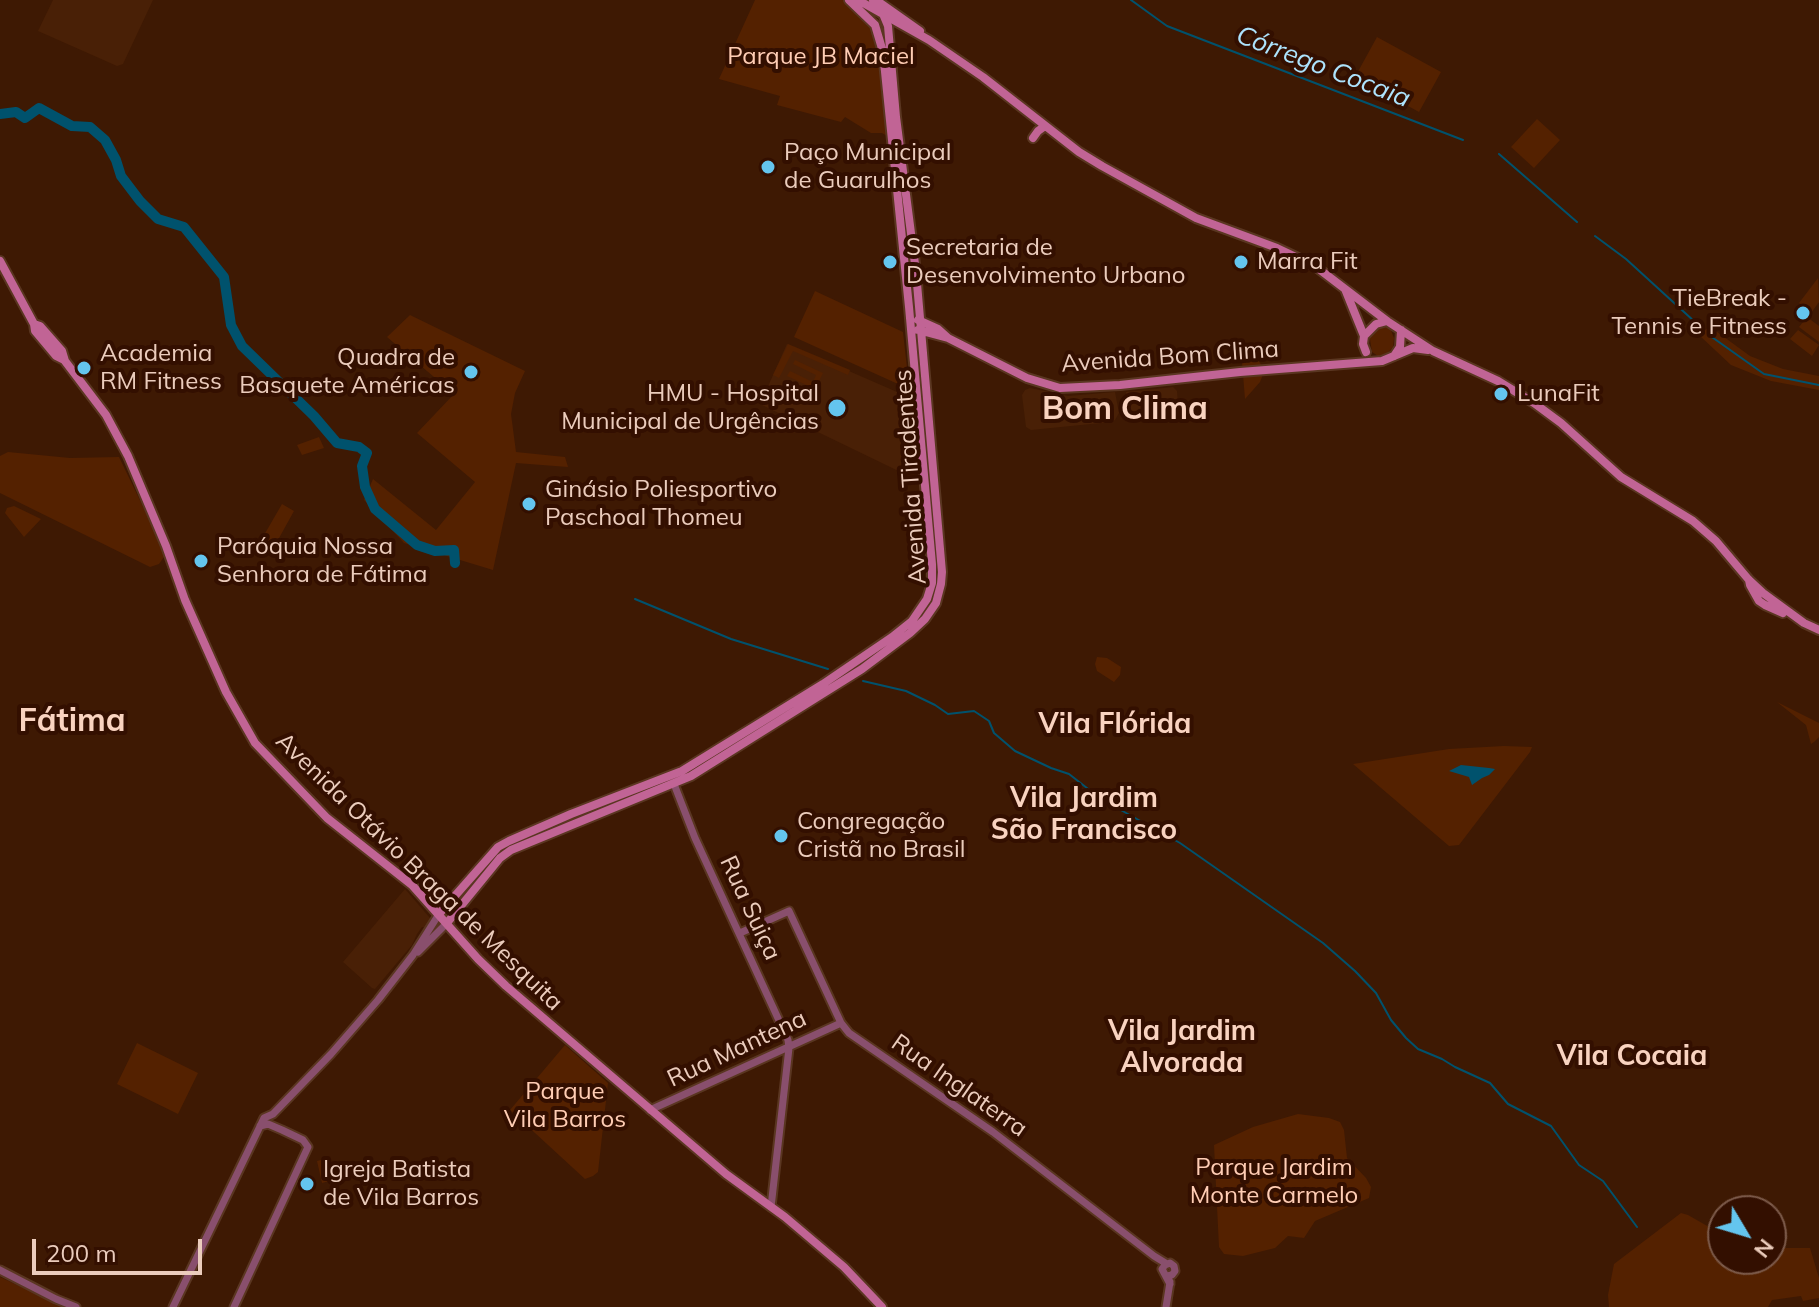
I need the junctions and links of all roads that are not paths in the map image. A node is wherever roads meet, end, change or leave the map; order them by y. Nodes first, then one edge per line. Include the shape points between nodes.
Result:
1 (849, 0) edge
2 (858, 0) edge
3 (874, 0) edge
4 (883, 14) junction
5 (929, 40) junction
6 (1045, 126) junction
7 (1033, 138) dead end
8 (0, 261) edge
9 (1344, 288) junction
10 (920, 321) junction
11 (1387, 321) junction
12 (911, 323) junction
13 (1401, 330) junction
14 (921, 331) junction
15 (1364, 336) junction
16 (948, 338) junction
17 (1433, 351) junction
18 (1366, 352) junction
19 (1394, 357) junction
20 (1377, 361) junction
21 (1357, 362) junction
22 (1819, 630) edge
23 (655, 771) dead end
24 (674, 784) junction
25 (649, 785) junction
26 (439, 914) junction
27 (447, 923) junction
28 (740, 933) junction
29 (413, 955) junction
30 (841, 1023) junction
31 (789, 1048) junction
32 (650, 1110) junction
33 (273, 1114) junction
34 (260, 1126) junction
35 (282, 1130) junction
36 (771, 1207) junction
37 (0, 1270) edge
38 (76, 1307) edge
39 (173, 1307) edge
40 (234, 1307) edge
41 (882, 1307) edge
42 (1166, 1307) edge

1 - 12 main road, Avenida Tiradentes via 870,19 881,41
2 - 4 main road
3 - 4 main road, Avenida Tiradentes
3 - 5 main road
4 - 5 main road
4 - 10 main road, Avenida Tiradentes
5 - 6 main road
6 - 7 main road
6 - 9 main road via 1156,197 1221,229 1293,255
8 - 26 main road, Avenida Otávio Braga de Mesquita via 38,336 65,361 106,415 128,456 185,600 251,739 327,818 404,878
9 - 11 main road
9 - 15 main road
10 - 12 main road, Avenida Bom Clima
10 - 14 main road, Avenida Tiradentes
10 - 16 main road, Avenida Bom Clima
11 - 13 main road
11 - 15 main road
12 - 14 main road, Avenida Bom Clima
12 - 25 main road, Avenida Tiradentes via 932,564 923,607 892,637 823,684 682,771
13 - 17 main road
13 - 19 main road
14 - 16 main road, Avenida Bom Clima
14 - 24 main road, Avenida Tiradentes via 942,572 933,608 910,633 850,677
15 - 18 main road
16 - 21 main road, Avenida Bom Clima via 1027,378 1060,388
17 - 19 main road, Avenida Bom Clima via 1413,348
17 - 22 main road via 1498,381 1547,412 1621,477 1716,541 1765,605
18 - 20 main road
18 - 21 main road
19 - 20 main road, Avenida Bom Clima
20 - 21 main road, Avenida Bom Clima
23 - 25 main road
24 - 27 main road, Avenida Tiradentes via 511,850
24 - 28 street, Rua Suiça
25 - 26 main road, Avenida Tiradentes via 498,847
26 - 27 main road, Avenida Otávio Braga de Mesquita
26 - 29 street
27 - 29 street
27 - 32 main road, Avenida Otávio Braga de Mesquita via 506,986
28 - 30 street, Rua Inglaterra via 789,911
28 - 31 street, Rua Suiça
29 - 33 street
30 - 31 street, Rua Mantena
30 - 42 street, Rua Inglaterra via 1154,1256 1167,1274
31 - 32 street, Rua Mantena
31 - 36 street
32 - 36 main road, Avenida Otávio Braga de Mesquita
33 - 34 street
33 - 35 street
34 - 35 street
34 - 39 street
35 - 40 street via 303,1140 307,1151
36 - 41 main road, Avenida Otávio Braga de Mesquita via 844,1267
37 - 38 street

